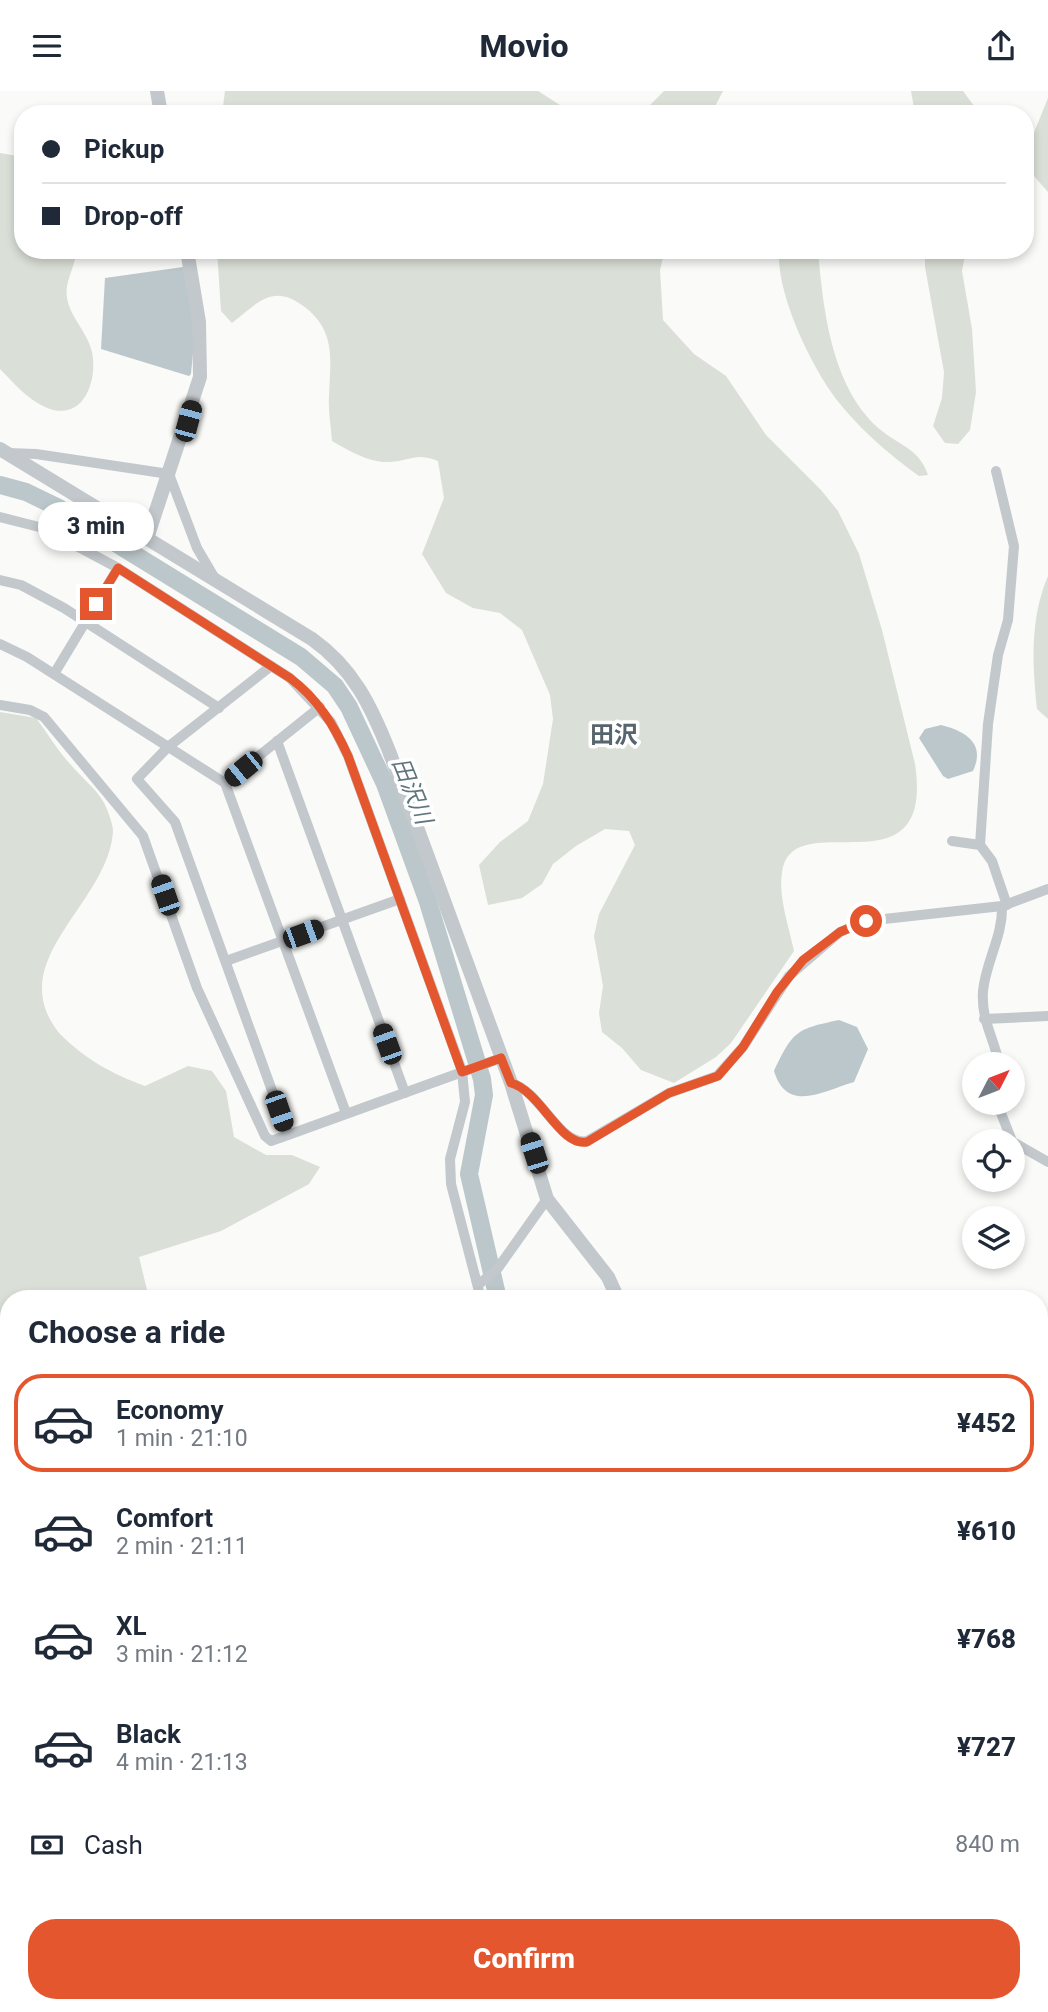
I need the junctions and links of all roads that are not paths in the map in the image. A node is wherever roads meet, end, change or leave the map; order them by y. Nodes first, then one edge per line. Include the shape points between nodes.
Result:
1 (189, 259) edge
2 (4, 451) edge
3 (996, 471) dead end
4 (169, 474) junction
5 (0, 517) edge
6 (147, 538) junction
7 (118, 568) junction
8 (0, 580) edge
9 (217, 582) junction
10 (84, 622) junction
11 (0, 644) edge
12 (271, 666) junction
13 (54, 674) junction
14 (0, 705) edge
15 (320, 707) junction
16 (219, 708) junction
17 (277, 741) junction
18 (168, 747) junction
19 (225, 783) junction
20 (952, 841) dead end
21 (980, 845) junction
22 (1048, 889) edge
23 (400, 899) junction
24 (1004, 906) junction
25 (341, 921) junction
26 (284, 941) junction
27 (226, 961) junction
28 (1048, 1016) edge
29 (984, 1019) junction
30 (995, 1052) edge
31 (501, 1058) junction
32 (462, 1072) junction
33 (511, 1083) junction
34 (405, 1093) junction
35 (346, 1113) junction
36 (288, 1136) junction
37 (1025, 1149) edge
38 (1048, 1162) edge
39 (547, 1199) junction
40 (482, 1282) junction
41 (482, 1290) edge
42 (614, 1290) edge

1 - 4 street via 197,308 200,377
2 - 4 street
2 - 6 street
3 - 21 street via 1014,546 1008,620 988,724
4 - 6 street
4 - 9 street via 197,548
5 - 7 street via 43,528
6 - 9 street
7 - 10 street
7 - 12 street
8 - 10 street via 37,593
9 - 31 street via 331,652 360,688 389,751
10 - 13 street
10 - 16 street
11 - 13 street
12 - 15 street
12 - 16 street
13 - 18 street
14 - 36 street via 44,717 143,836 197,988 265,1136 271,1141
15 - 17 street
15 - 23 street via 348,756
16 - 18 street
17 - 19 street
17 - 25 street
18 - 19 street
18 - 27 street via 137,779 175,822
19 - 26 street
20 - 21 street
21 - 24 street via 992,860
22 - 24 street
23 - 25 street
23 - 32 street
24 - 29 street via 985,979
24 - 33 street via 866,921 840,932 789,976 743,1047 718,1076 669,1093 587,1142 569,1138 535,1097
25 - 26 street
25 - 34 street
26 - 27 street
26 - 35 street
27 - 36 street
28 - 29 street
29 - 30 street
31 - 32 street
31 - 33 street
32 - 34 street
32 - 40 street via 465,1102 450,1159 452,1184 470,1264
33 - 39 street
34 - 35 street
35 - 36 street
37 - 38 street
39 - 40 street via 498,1268
39 - 42 street
40 - 41 street

